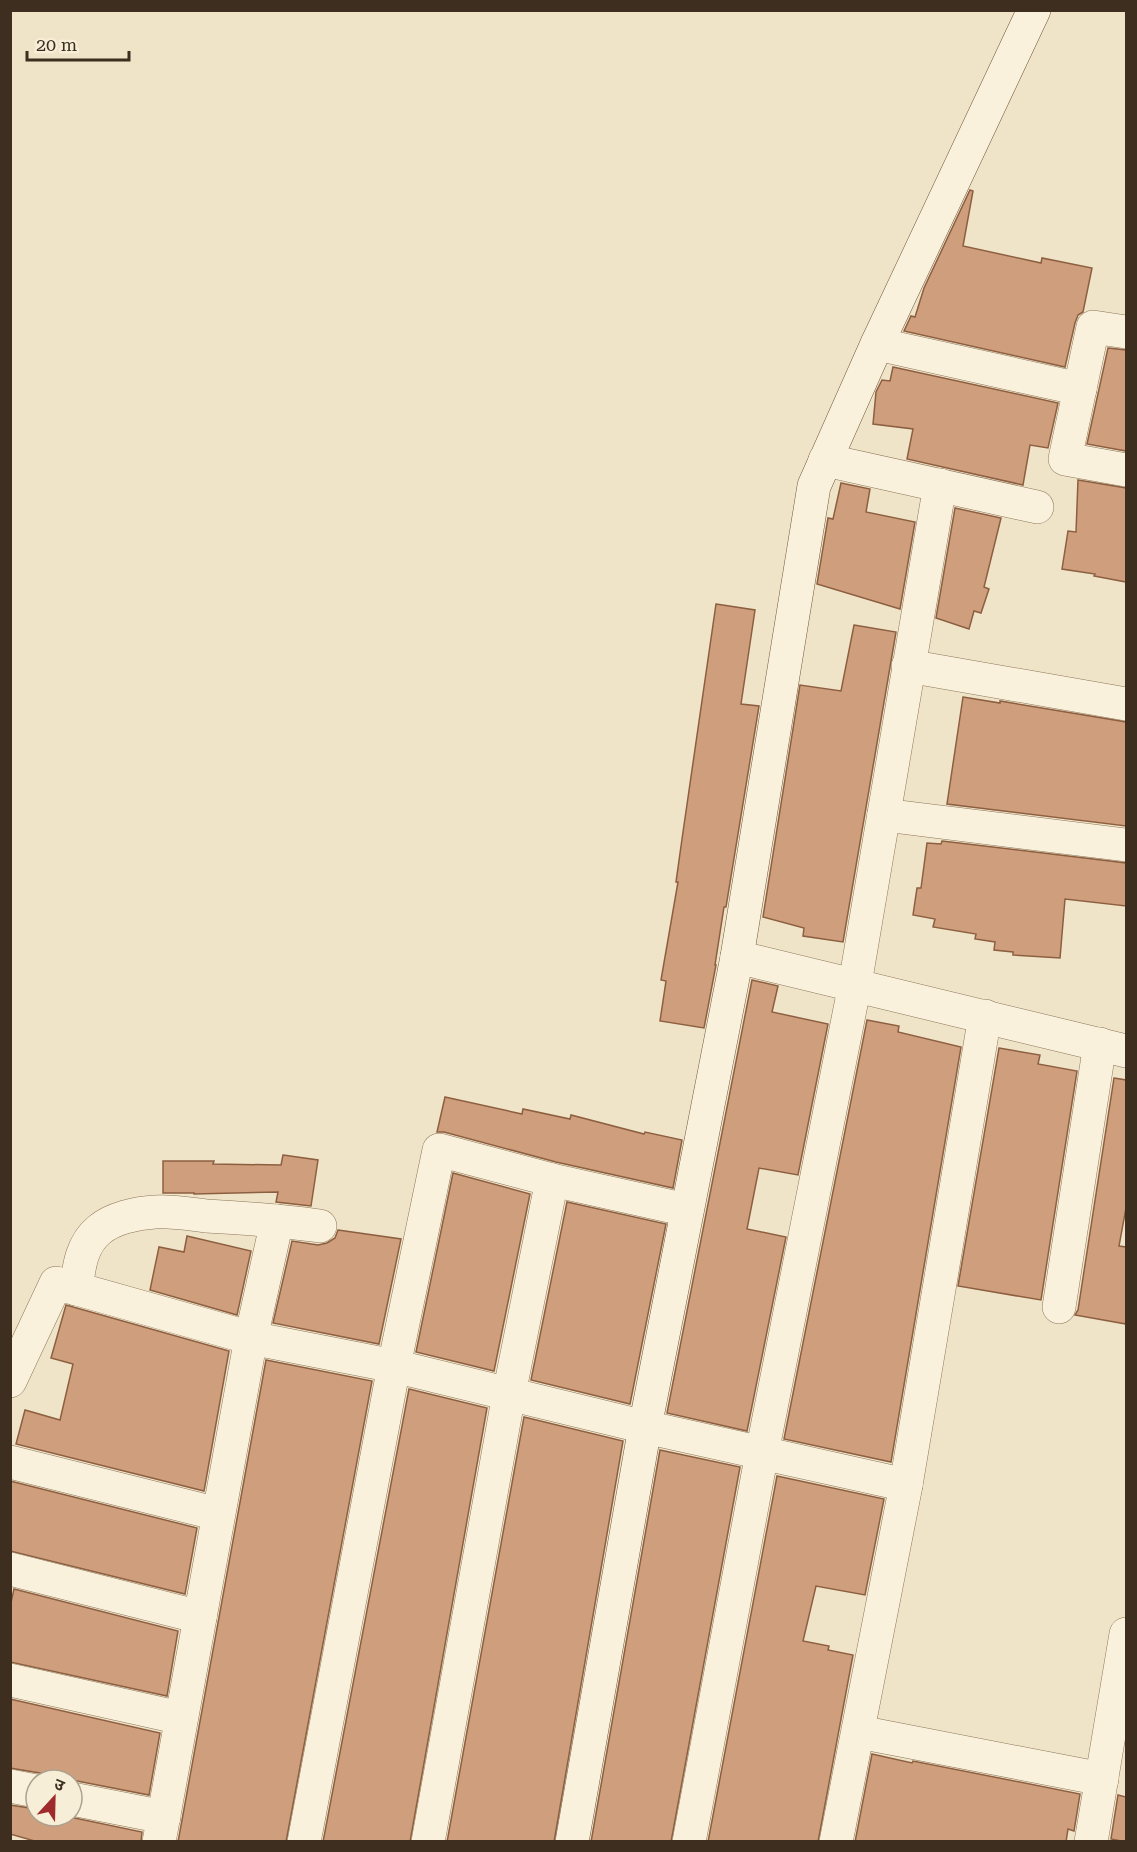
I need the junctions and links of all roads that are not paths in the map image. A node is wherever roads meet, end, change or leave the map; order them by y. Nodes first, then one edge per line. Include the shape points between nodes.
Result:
1 (1034, 10) edge
2 (1126, 332) edge
3 (877, 344) junction
4 (1080, 389) junction
5 (825, 460) junction
6 (1126, 470) edge
7 (940, 485) junction
8 (1037, 507) dead end
9 (908, 666) junction
10 (1126, 704) edge
11 (884, 815) junction
12 (1126, 845) edge
13 (737, 957) junction
14 (855, 984) junction
15 (985, 1016) junction
16 (1113, 1047) edge
17 (552, 1180) junction
18 (687, 1210) junction
19 (277, 1221) junction
20 (320, 1226) dead end
21 (76, 1288) junction
22 (1059, 1307) dead end
23 (251, 1338) junction
24 (394, 1366) junction
25 (10, 1381) edge
26 (509, 1394) junction
27 (645, 1427) junction
28 (762, 1453) junction
29 (10, 1462) edge
30 (906, 1485) junction
31 (218, 1514) junction
32 (10, 1569) edge
33 (200, 1617) junction
34 (1126, 1634) edge
35 (10, 1680) edge
36 (181, 1718) junction
37 (859, 1732) junction
38 (1102, 1779) junction
39 (84, 1803) edge
40 (162, 1829) edge
41 (304, 1842) edge
42 (428, 1842) edge
43 (572, 1842) edge
44 (689, 1842) edge
45 (836, 1842) edge
46 (1091, 1842) edge

1 - 3 street
2 - 4 street via 1093,327
3 - 4 street
3 - 5 street
4 - 6 street via 1065,459
5 - 7 street
5 - 13 street via 814,486
7 - 8 street
7 - 9 street
9 - 10 street
9 - 11 street
11 - 12 street
11 - 14 street
13 - 14 street
13 - 18 street
14 - 15 street
14 - 28 street
15 - 16 street
15 - 30 street
16 - 22 street
17 - 18 street
17 - 24 street via 439,1150
17 - 26 street
18 - 27 street
19 - 20 street
19 - 21 street via 157,1212 116,1221 99,1230 88,1244 81,1258
19 - 23 street
21 - 23 street
21 - 25 street via 56,1283
23 - 24 street
23 - 31 street
24 - 26 street
24 - 41 street
26 - 27 street
26 - 42 street
27 - 28 street
27 - 43 street
28 - 30 street
28 - 44 street
29 - 31 street
30 - 37 street
31 - 33 street
32 - 33 street
33 - 36 street
34 - 38 street
35 - 36 street
36 - 40 street
37 - 38 street
37 - 45 street
38 - 46 street
39 - 40 street

